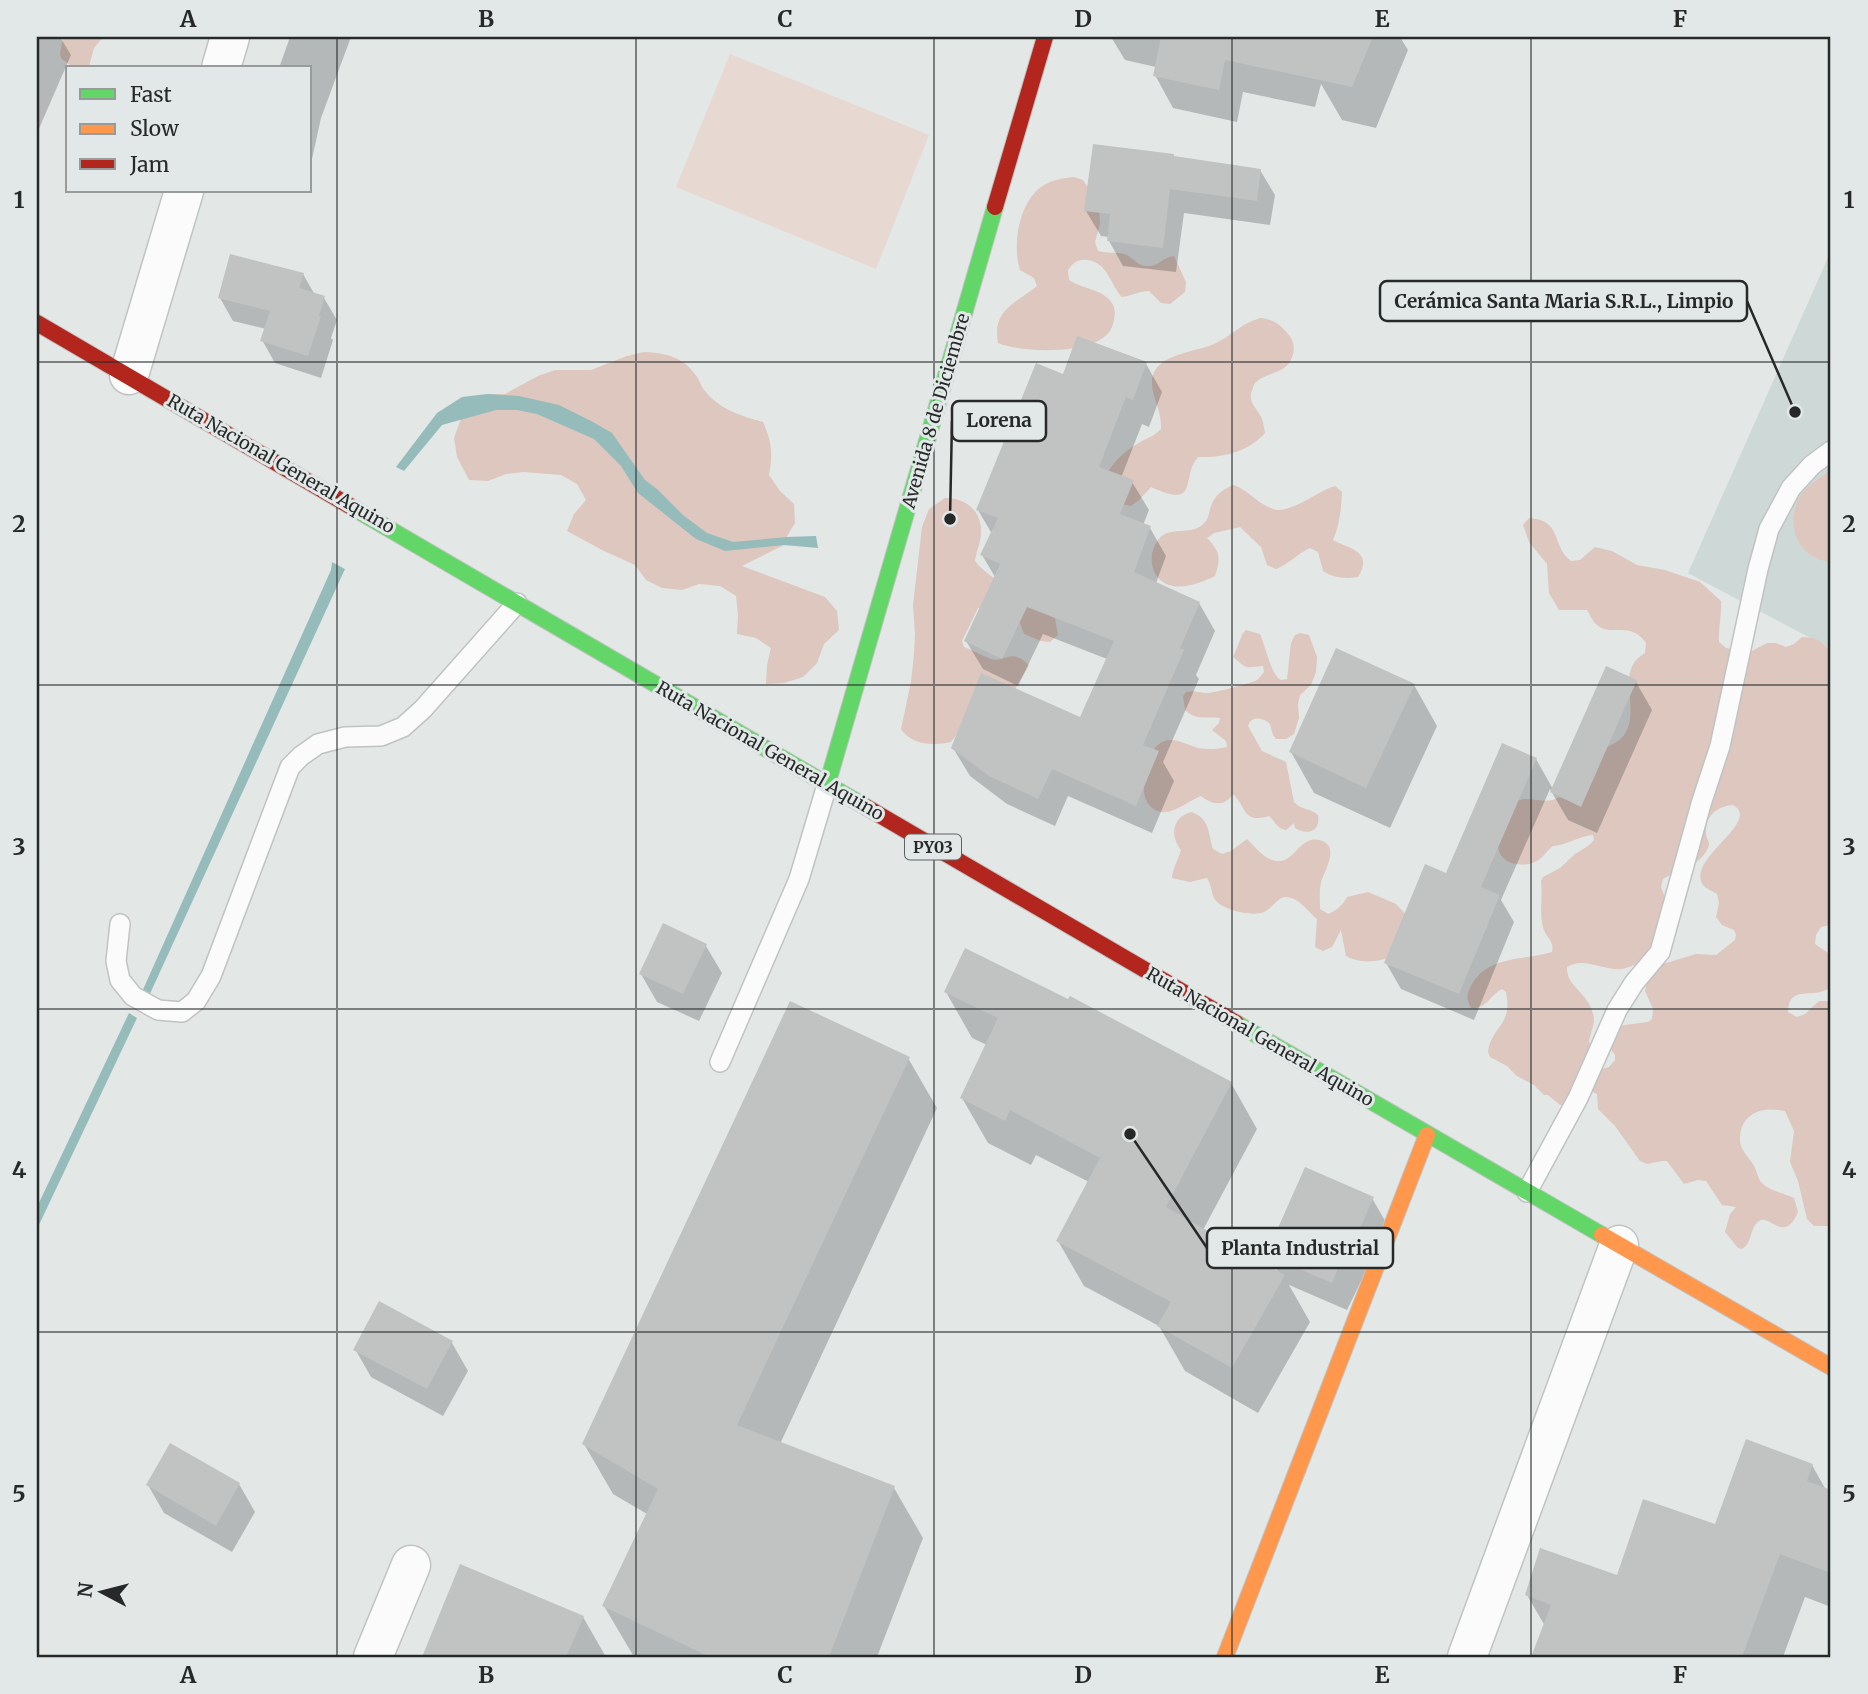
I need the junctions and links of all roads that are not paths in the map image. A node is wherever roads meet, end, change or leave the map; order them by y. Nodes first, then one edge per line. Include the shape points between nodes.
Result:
1 (230, 37) edge
2 (1045, 37) edge
3 (222, 66) edge
4 (184, 192) edge
5 (37, 323) edge
6 (129, 376) junction
7 (1831, 451) edge
8 (517, 603) junction
9 (827, 785) junction
10 (120, 925) dead end
11 (720, 1062) dead end
12 (1427, 1135) junction
13 (1527, 1192) junction
14 (1619, 1245) junction
15 (1831, 1367) edge
16 (411, 1565) dead end
17 (373, 1657) edge
18 (1225, 1657) edge
19 (1466, 1657) edge

1 - 3 street
2 - 9 main road, Avenida 8 de Diciembre
4 - 6 street
5 - 6 main road, Ruta Nacional General Aquino / PY03
6 - 8 main road, Ruta Nacional General Aquino / PY03
7 - 13 lane via 1791,488 1769,529 1720,746 1660,952 1617,1010 1578,1098
8 - 9 main road, Ruta Nacional General Aquino / PY03
8 - 10 lane via 403,727 381,736 317,744 290,766 211,976 182,1012 158,1010 134,996 120,979 116,961
9 - 11 lane via 799,879
9 - 12 main road, Ruta Nacional General Aquino / PY03
12 - 13 main road, Ruta Nacional General Aquino / PY03
12 - 18 main road
13 - 14 main road, Ruta Nacional General Aquino / PY03
14 - 15 main road, Ruta Nacional General Aquino / PY03
14 - 19 street
16 - 17 street

